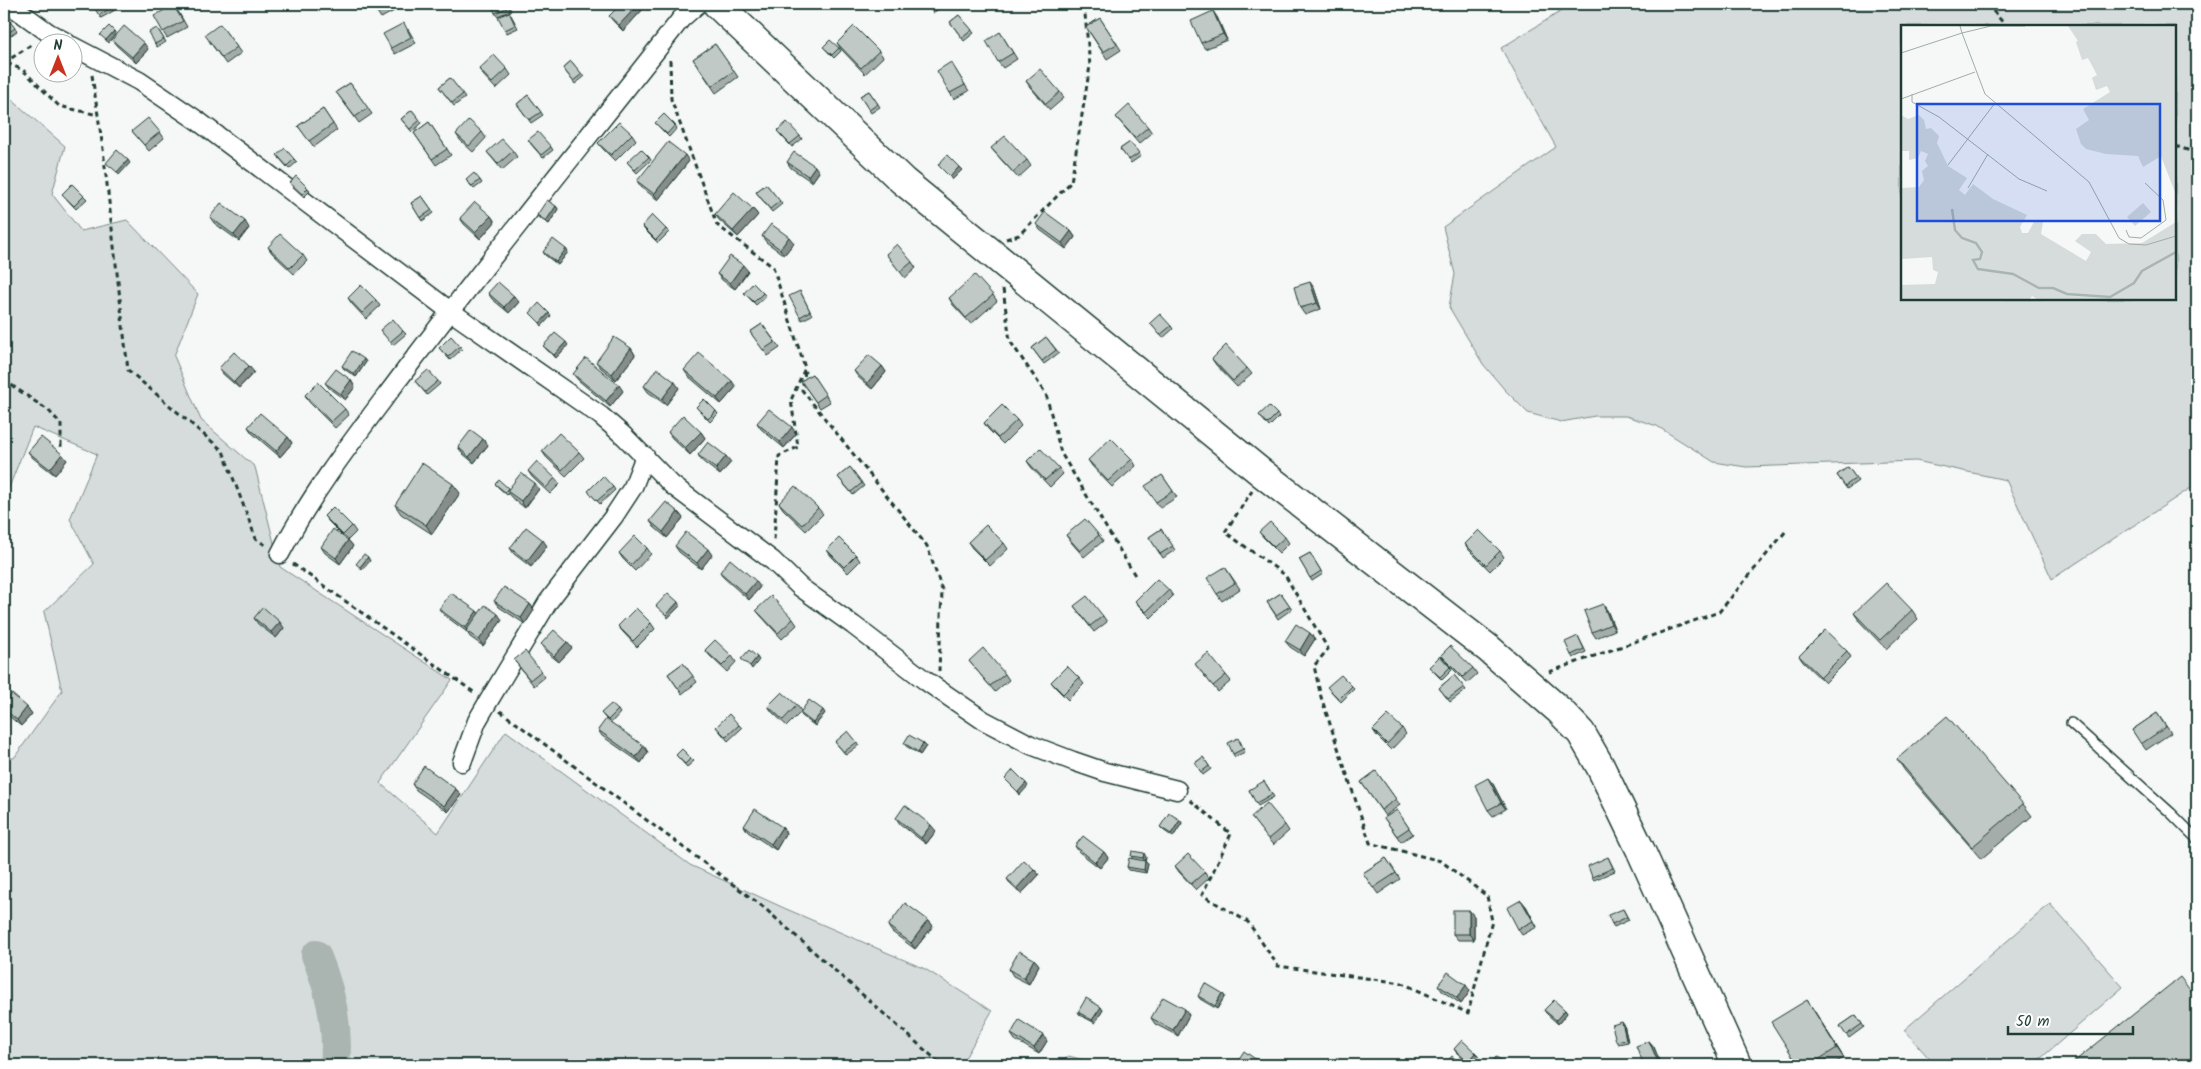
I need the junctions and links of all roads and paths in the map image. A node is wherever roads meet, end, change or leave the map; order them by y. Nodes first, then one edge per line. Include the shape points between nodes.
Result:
1 (9, 4) edge
2 (698, 4) edge
3 (717, 4) edge
4 (1084, 4) edge
5 (1987, 4) edge
6 (2005, 25) edge
7 (47, 32) edge
8 (670, 32) junction
9 (32, 44) edge
10 (82, 52) edge
11 (88, 55) junction
12 (5, 63) edge
13 (98, 115) junction
14 (2176, 146) edge
15 (2197, 153) edge
16 (990, 254) junction
17 (450, 311) junction
18 (805, 368) junction
19 (4, 380) edge
20 (61, 448) dead end
21 (645, 456) junction
22 (1264, 474) junction
23 (1786, 531) dead end
24 (280, 554) junction
25 (772, 561) junction
26 (1136, 577) dead end
27 (945, 679) dead end
28 (1524, 679) junction
29 (488, 702) junction
30 (2071, 723) dead end
31 (462, 762) dead end
32 (1177, 790) joint
33 (2197, 839) edge
34 (942, 1065) edge
35 (1736, 1065) edge

1 - 7 street
2 - 8 street
3 - 16 main road via 903,182
4 - 16 path via 1090,66 1071,182 1019,235
5 - 6 path
8 - 17 street
8 - 18 path via 670,100 717,224 772,267
9 - 12 path
10 - 11 street
11 - 13 path
11 - 17 street via 139,81 198,121
12 - 13 path via 23,70 59,106
13 - 24 path via 128,370 223,452 256,539
14 - 15 path
16 - 22 main road
16 - 26 path via 1010,341 1046,394 1061,453
17 - 21 street via 601,416
17 - 24 street via 325,478
18 - 25 path via 791,400 798,447 779,456
18 - 27 path via 802,390 927,546 942,590 939,671
19 - 20 path via 61,424
21 - 25 street via 672,485
21 - 29 street via 633,487 548,602
22 - 28 main road
22 - 32 path via 1225,532 1284,575 1328,650 1314,666 1320,697 1370,843 1441,862 1487,896 1492,921 1468,1013 1402,983 1278,966 1248,922 1202,895 1231,834
23 - 28 path via 1719,612
24 - 29 path
25 - 32 street via 800,587 926,682 983,720 1031,745 1073,761
28 - 35 main road via 1580,732 1600,766
29 - 31 street via 477,721
29 - 34 path via 762,906
30 - 33 lane

